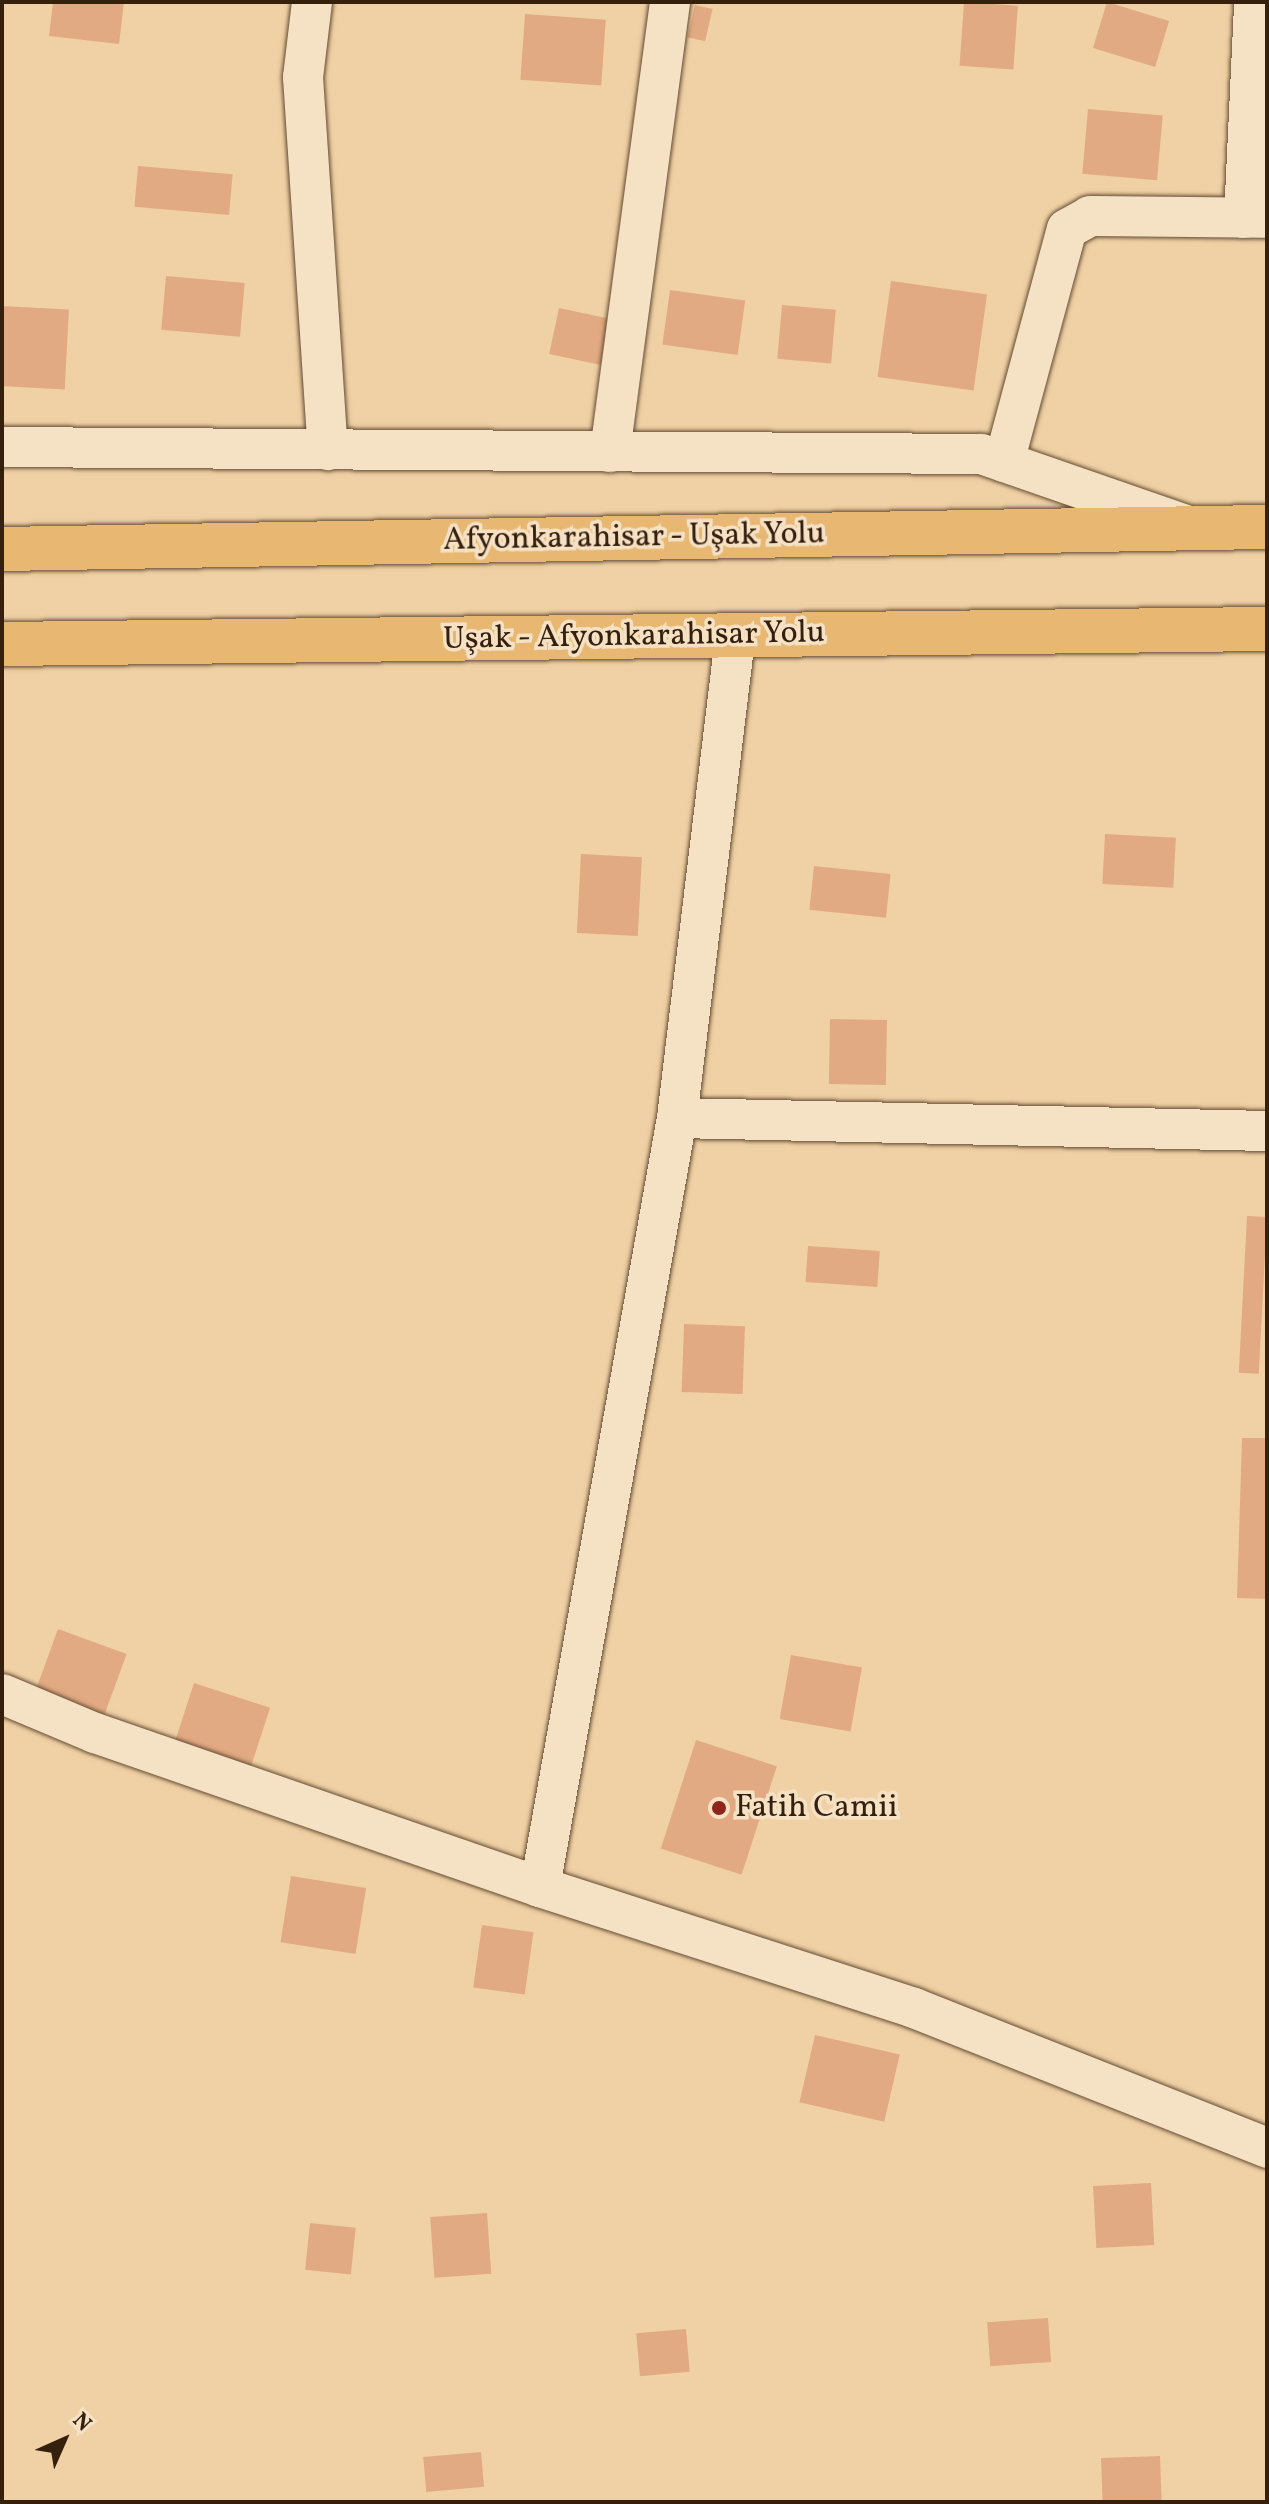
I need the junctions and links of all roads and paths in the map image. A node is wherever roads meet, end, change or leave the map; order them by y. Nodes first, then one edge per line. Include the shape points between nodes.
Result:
1 (312, 2) edge
2 (670, 2) edge
3 (1254, 2) edge
4 (1255, 218) edge
5 (2, 447) edge
6 (328, 450) junction
7 (610, 452) junction
8 (1004, 462) junction
9 (1267, 527) edge
10 (1196, 528) junction
11 (2, 549) edge
12 (1267, 629) edge
13 (735, 636) junction
14 (2, 644) edge
15 (677, 1118) junction
16 (1267, 1131) edge
17 (2, 1694) edge
18 (540, 1887) junction
19 (1267, 2148) edge

1 - 6 street via 303,77
2 - 7 street
3 - 4 street
4 - 8 street via 1090,216 1067,229
5 - 6 street
6 - 7 street
7 - 8 street via 981,454
8 - 10 street
9 - 10 highway, Afyonkarahisar - Uşak Yolu
10 - 11 highway, Afyonkarahisar - Uşak Yolu
12 - 13 highway, Uşak - Afyonkarahisar Yolu
13 - 14 highway, Uşak - Afyonkarahisar Yolu
13 - 15 street
15 - 16 street
15 - 18 street
17 - 18 street via 95,1733
18 - 19 street via 914,2008

